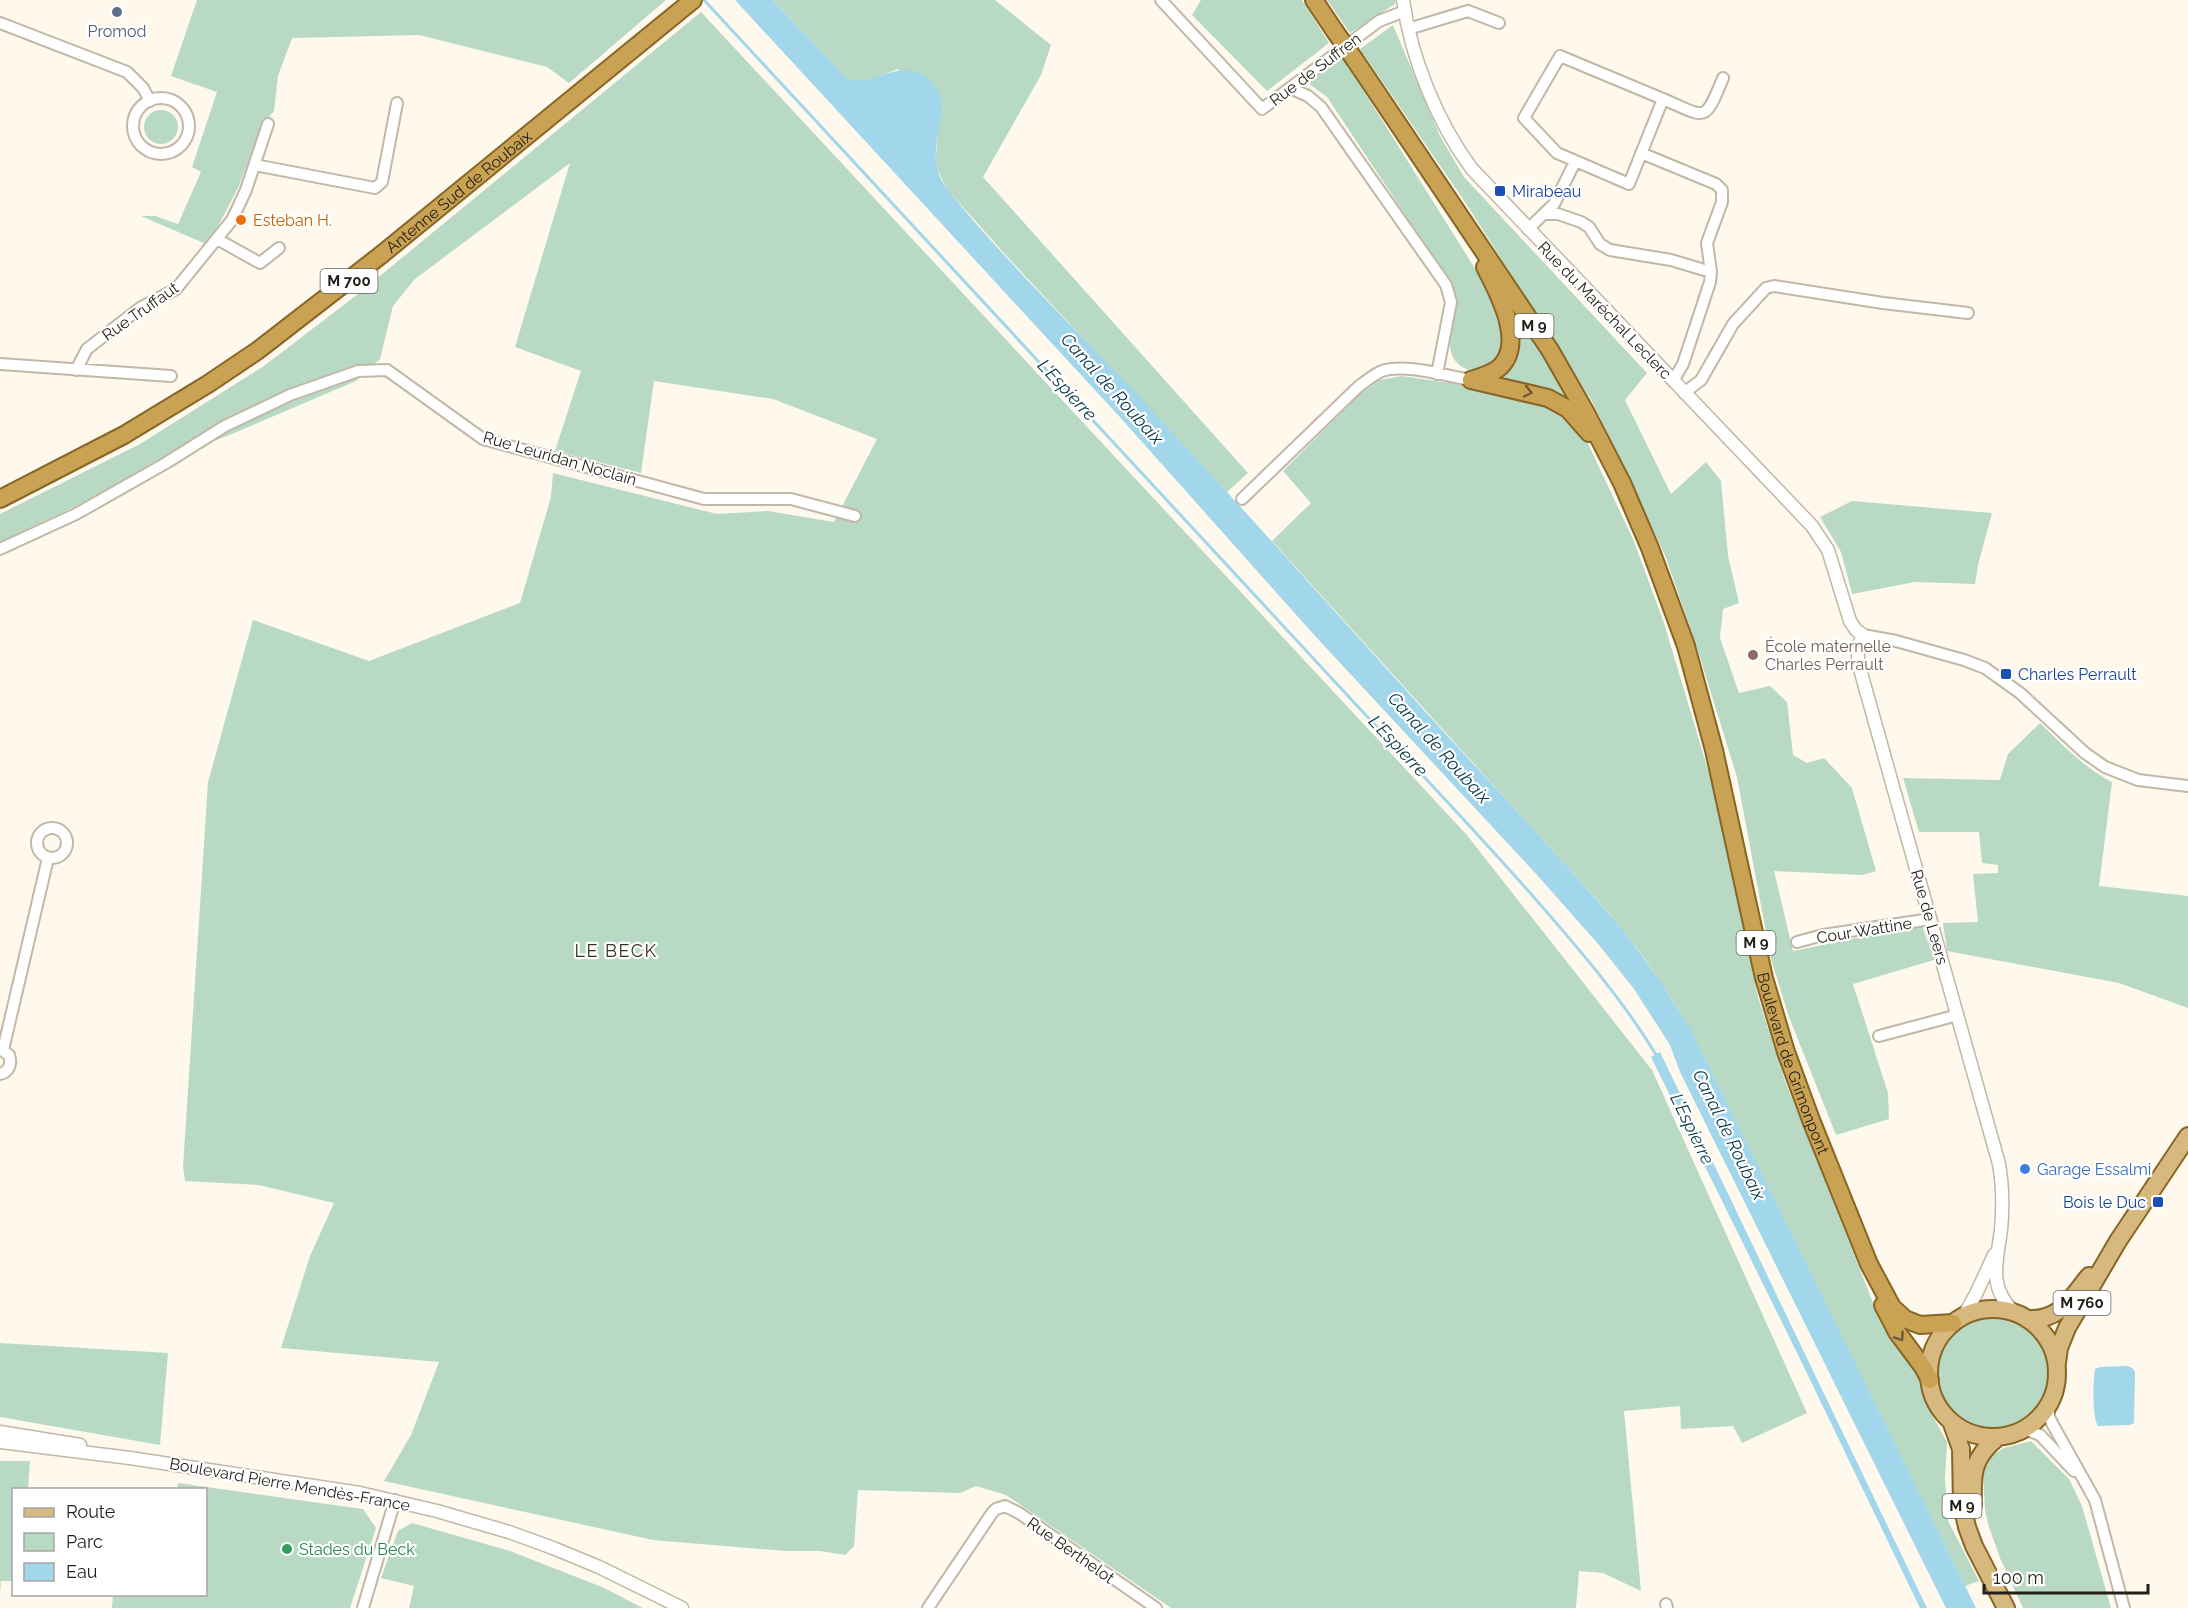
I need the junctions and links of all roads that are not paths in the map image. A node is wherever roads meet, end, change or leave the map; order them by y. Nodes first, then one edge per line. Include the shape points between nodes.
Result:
1 (693, 0) edge
2 (1161, 0) edge
3 (1314, 0) edge
4 (1404, 6) edge
5 (0, 23) edge
6 (1499, 23) dead end
7 (1408, 29) junction
8 (1723, 78) dead end
9 (1290, 88) junction
10 (1663, 99) junction
11 (150, 101) junction
12 (397, 103) dead end
13 (268, 124) dead end
14 (1641, 153) junction
15 (1575, 162) junction
16 (255, 165) junction
17 (1436, 179) junction
18 (1544, 214) junction
19 (1528, 229) junction
20 (217, 239) junction
21 (279, 248) dead end
22 (1711, 272) junction
23 (1968, 313) dead end
24 (0, 364) edge
25 (76, 370) junction
26 (1437, 374) junction
27 (171, 376) dead end
28 (1471, 380) junction
29 (1673, 381) junction
30 (1684, 393) junction
31 (1612, 462) junction
32 (0, 499) edge
33 (1242, 499) dead end
34 (855, 516) dead end
35 (0, 549) edge
36 (1863, 635) junction
37 (2188, 786) edge
38 (48, 858) dead end
39 (1931, 919) junction
40 (1797, 942) dead end
41 (1958, 1015) junction
42 (1879, 1036) dead end
43 (1, 1050) edge
44 (0, 1074) edge
45 (2188, 1136) edge
46 (2118, 1241) junction
47 (1998, 1246) junction
48 (1869, 1264) junction
49 (2021, 1316) junction
50 (1958, 1320) junction
51 (2057, 1369) junction
52 (1930, 1380) junction
53 (2049, 1405) junction
54 (1951, 1421) junction
55 (2024, 1429) junction
56 (0, 1432) edge
57 (1998, 1437) junction
58 (0, 1442) edge
59 (92, 1451) junction
60 (2086, 1484) junction
61 (395, 1500) junction
62 (1995, 1586) junction
63 (363, 1608) edge
64 (682, 1608) edge
65 (928, 1608) edge
66 (1156, 1608) edge
67 (2006, 1608) edge
68 (2124, 1608) edge

1 - 32 highway, Antenne Sud de Roubaix / M 700 via 257,351 124,435
2 - 9 street, Rue de Suffren via 1262,109
3 - 17 highway, M 9, bridge
4 - 7 street, Rue du Maréchal Leclerc
4 - 9 street, Rue de Suffren
5 - 11 street via 127,72
6 - 7 street via 1468,11
7 - 19 street, Rue du Maréchal Leclerc via 1432,98 1456,146
8 - 10 street via 1705,113
9 - 26 street via 1321,107 1446,285 1450,302
10 - 14 street
10 - 15 street via 1560,56 1524,118 1552,149
11 - 11 street via 136,113 136,140 150,152 177,150 189,128 185,112 174,101
12 - 16 street via 382,182 375,188
13 - 16 street, Rue Truffaut
14 - 15 street via 1629,184
14 - 22 street via 1722,190 1722,202 1707,243
15 - 18 street via 1556,201
16 - 20 street, Rue Truffaut via 240,207
17 - 28 highway via 1444,201 1494,284 1508,320 1509,349 1504,362 1493,372
17 - 31 highway, M 9 via 1550,350
18 - 19 street
18 - 22 street via 1558,213 1581,222 1610,250
19 - 29 street, Rue du Maréchal Leclerc
20 - 21 street via 260,263
20 - 25 street, Rue Truffaut via 176,289 140,308 87,349
22 - 29 street via 1683,364
23 - 30 street via 1766,288 1733,324 1701,380
24 - 25 street
25 - 27 street
26 - 28 street
26 - 33 street via 1394,369 1367,379
28 -> 31 highway via 1538,394 1559,403 1581,423
29 - 30 street, Rue du Maréchal Leclerc
30 - 36 street, Rue du Maréchal Leclerc via 1818,534 1828,550 1851,624
31 - 48 highway, Boulevard de Grimonpont / M 9 via 1650,548 1689,656 1779,1030
34 - 35 street, Rue Leuridan Noclain via 791,499 704,499 483,439 387,370 358,371 290,395 225,426 76,514
36 - 37 street via 1916,646 1985,668 2105,767 2138,780
36 - 39 street, Rue de Leers via 1858,662
38 - 43 street
39 - 40 street, Cour Wattine
39 - 41 street, Rue de Leers
41 - 42 street
41 - 47 street, Rue de Leers via 2001,1175
43 - 44 street via 9,1055 10,1064
45 - 46 main road, M 760
46 - 49 main road, M 760 via 2061,1310 2049,1317
46 - 51 main road, M 760 via 2064,1335
47 - 49 street, Rue de Leers via 1997,1285 2004,1300
47 - 50 street, Rue de Leers via 1976,1294
48 - 50 highway, Boulevard de Grimonpont / M 9 via 1900,1316 1920,1325
48 -> 52 highway, Boulevard de Grimonpont / M 9 via 1889,1319
49 - 50 main road via 1988,1309
49 - 51 main road via 2037,1326 2048,1341
50 - 52 main road via 1936,1345
51 - 53 main road
52 - 54 main road via 1938,1405
53 - 55 main road
53 - 60 street via 2053,1425
54 - 57 main road via 1970,1433
54 - 62 main road, M 9 via 1961,1449 1964,1517
55 - 57 main road
55 - 60 street via 2043,1438
56 - 59 street, Boulevard Pierre Mendès-France
57 - 62 main road, M 9 via 1977,1458 1972,1487 1975,1522
58 - 59 street, Boulevard Pierre Mendès-France
59 - 61 street, Boulevard Pierre Mendès-France
60 - 68 street via 2095,1500
61 - 63 street
61 - 64 street, Boulevard Pierre Mendès-France via 532,1540 599,1567
62 - 67 main road, M 9
65 - 66 street, Rue Berthelot via 987,1520 996,1509 1010,1507

